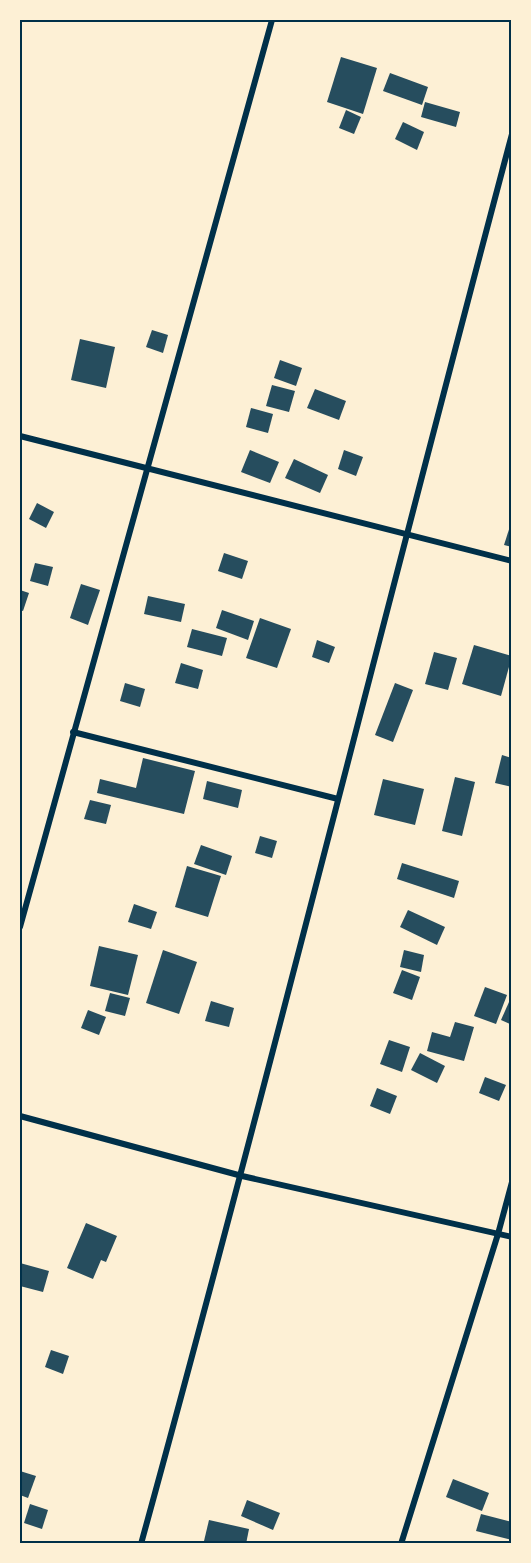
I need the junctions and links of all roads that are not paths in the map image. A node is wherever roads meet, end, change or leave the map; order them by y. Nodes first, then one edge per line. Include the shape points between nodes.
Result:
1 (272, 20) edge
2 (512, 134) edge
3 (20, 436) edge
4 (146, 469) junction
5 (405, 534) junction
6 (512, 561) edge
7 (73, 732) junction
8 (338, 799) junction
9 (20, 927) edge
10 (20, 1116) edge
11 (242, 1176) junction
12 (512, 1182) edge
13 (498, 1234) junction
14 (512, 1237) edge
15 (141, 1544) edge
16 (401, 1544) edge

1 - 4 street
2 - 5 street
3 - 4 street
4 - 5 street
4 - 7 street
5 - 6 street
5 - 8 street
7 - 8 street
7 - 9 street
8 - 11 street
10 - 11 street
11 - 13 street
11 - 15 street
12 - 13 street
13 - 14 street
13 - 16 street

